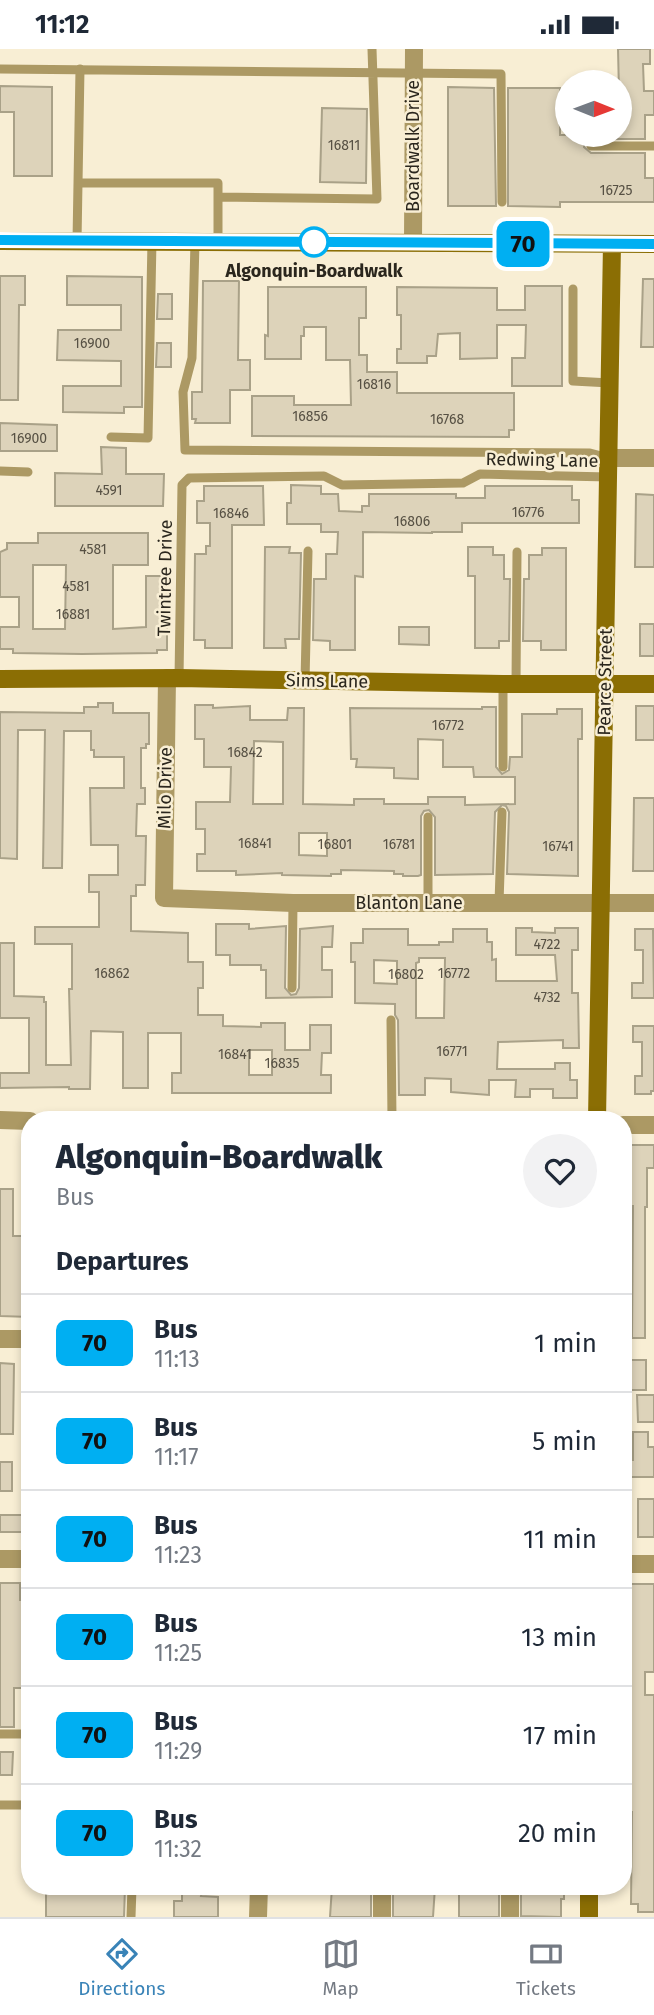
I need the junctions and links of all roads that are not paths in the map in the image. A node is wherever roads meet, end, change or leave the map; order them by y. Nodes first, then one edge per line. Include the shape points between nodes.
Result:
1 (372, 49) edge
2 (414, 49) edge
3 (0, 69) edge
4 (80, 69) junction
5 (373, 72) junction
6 (413, 72) junction
7 (632, 146) edge
8 (654, 146) edge
9 (78, 183) junction
10 (218, 197) junction
11 (502, 202) dead end
12 (0, 241) edge
13 (77, 241) junction
14 (152, 241) junction
15 (218, 241) junction
16 (195, 242) junction
17 (413, 243) junction
18 (612, 244) junction
19 (654, 244) edge
20 (573, 289) dead end
21 (610, 383) junction
22 (111, 437) dead end
23 (654, 457) edge
24 (609, 458) junction
25 (0, 471) edge
26 (28, 471) dead end
27 (609, 477) junction
28 (184, 480) joint
29 (308, 551) dead end
30 (517, 552) dead end
31 (173, 678) junction
32 (0, 679) edge
33 (305, 681) junction
34 (509, 684) junction
35 (605, 684) junction
36 (654, 684) edge
37 (503, 767) dead end
38 (502, 812) dead end
39 (428, 817) dead end
40 (164, 898) joint
41 (293, 903) junction
42 (428, 903) junction
43 (499, 903) junction
44 (600, 903) junction
45 (654, 903) edge
46 (292, 988) dead end
47 (391, 1020) dead end
48 (392, 1111) edge
49 (597, 1111) edge
50 (0, 1120) edge
51 (21, 1121) edge
52 (632, 1125) edge
53 (654, 1125) edge
54 (0, 1339) edge
55 (21, 1339) edge
56 (0, 1559) edge
57 (21, 1559) edge
58 (632, 1564) edge
59 (654, 1564) edge
60 (0, 1734) edge
61 (21, 1734) edge
62 (0, 1805) edge
63 (21, 1805) edge
64 (132, 1895) edge
65 (259, 1895) edge
66 (382, 1895) edge
67 (510, 1895) edge
68 (589, 1895) edge
69 (131, 1917) edge
70 (258, 1917) edge
71 (382, 1917) edge
72 (510, 1917) edge
73 (589, 1917) edge

1 - 5 lane
2 - 6 street, Boardwalk Drive
3 - 4 lane
4 - 5 lane
4 - 9 lane
5 - 6 lane
5 - 10 lane via 377,198
6 - 11 lane via 501,74
6 - 17 street, Boardwalk Drive
7 - 8 lane
9 - 10 lane via 218,183
9 - 13 lane
10 - 15 lane
12 - 13 street
13 - 14 street
14 - 16 street
14 - 22 lane via 148,438
15 - 16 street
15 - 17 street
16 - 24 lane via 191,358 183,392 185,450 590,453
17 - 18 street
18 - 19 street
18 - 21 street, Pearce Street
20 - 21 lane via 573,381
21 - 24 street, Pearce Street
23 - 24 street
24 - 27 street, Pearce Street
25 - 26 lane
27 - 28 lane, Redwing Lane via 480,474 463,482 342,485 324,476
27 - 35 street, Pearce Street
28 - 31 lane, Twintree Drive
29 - 33 lane
30 - 34 lane
31 - 32 street, Sims Lane
31 - 33 street, Sims Lane
31 - 40 street, Milo Drive
33 - 34 street, Sims Lane
34 - 35 street, Sims Lane
34 - 37 lane
35 - 36 street, Sims Lane
35 - 44 street, Pearce Street
38 - 43 lane
39 - 42 lane
40 - 41 street, Blanton Lane
41 - 42 street, Blanton Lane
41 - 46 lane
42 - 43 street, Blanton Lane
43 - 44 street, Blanton Lane
44 - 45 street, Blanton Lane
44 - 49 street, Pearce Street
47 - 48 lane
50 - 51 street
52 - 53 street
54 - 55 street
56 - 57 street
58 - 59 street
60 - 61 lane
62 - 63 lane
64 - 69 lane
65 - 70 street
66 - 71 street
67 - 72 street
68 - 73 street

